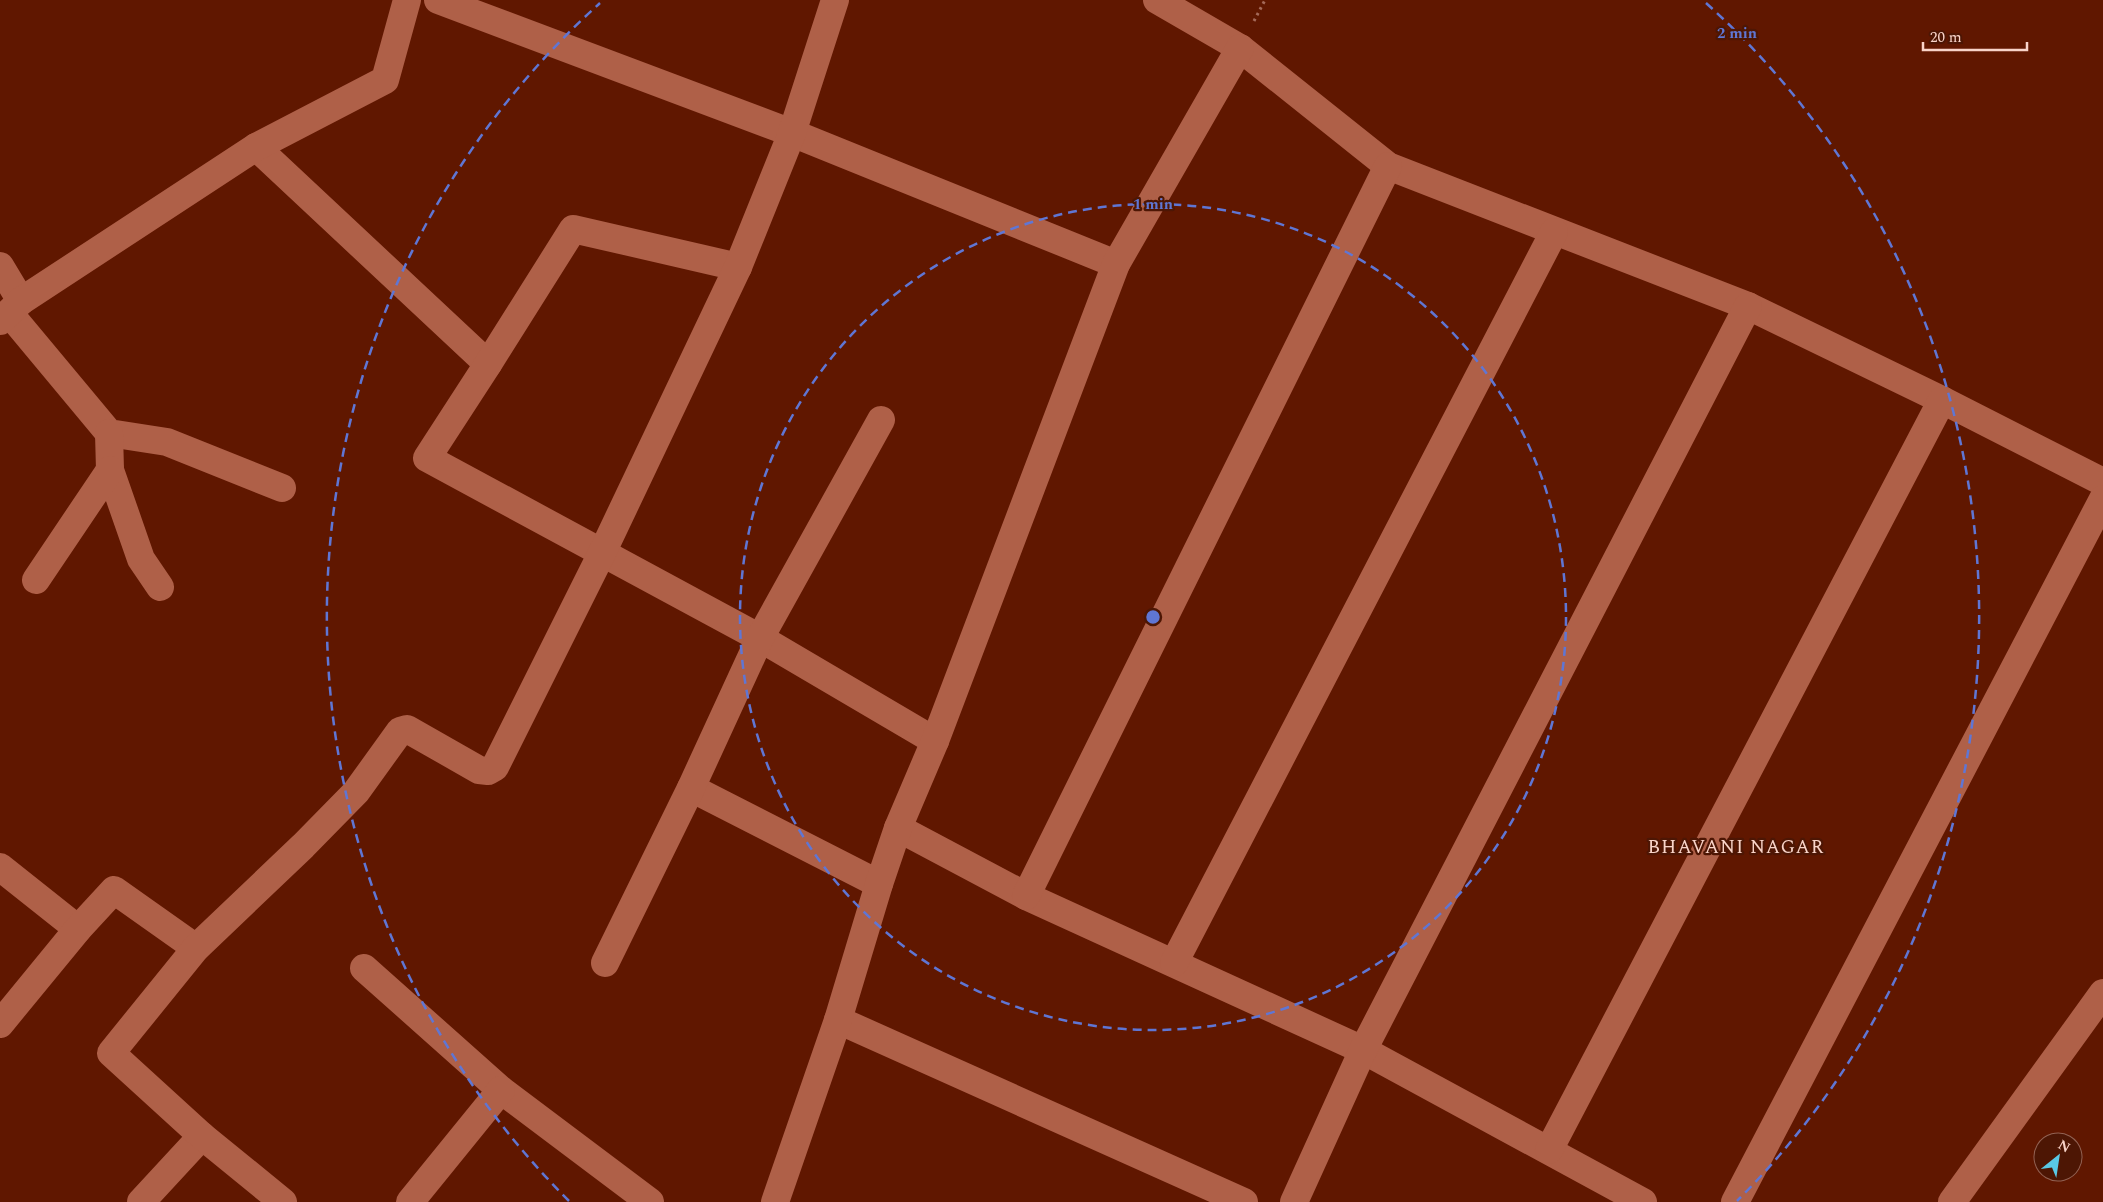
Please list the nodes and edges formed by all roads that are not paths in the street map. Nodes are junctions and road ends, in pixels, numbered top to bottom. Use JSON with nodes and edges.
{"nodes":[{"id":1,"x":407,"y":0,"type":"edge"},
{"id":2,"x":438,"y":0,"type":"edge"},
{"id":3,"x":835,"y":0,"type":"edge"},
{"id":4,"x":1157,"y":0,"type":"edge"},
{"id":5,"x":1240,"y":48,"type":"junction"},
{"id":6,"x":792,"y":132,"type":"junction"},
{"id":7,"x":256,"y":147,"type":"junction"},
{"id":8,"x":1388,"y":166,"type":"junction"},
{"id":9,"x":1554,"y":232,"type":"junction"},
{"id":10,"x":1116,"y":264,"type":"junction"},
{"id":11,"x":0,"y":266,"type":"edge"},
{"id":12,"x":738,"y":267,"type":"junction"},
{"id":13,"x":1748,"y":306,"type":"junction"},
{"id":14,"x":10,"y":312,"type":"edge"},
{"id":15,"x":488,"y":364,"type":"junction"},
{"id":16,"x":1942,"y":400,"type":"junction"},
{"id":17,"x":881,"y":420,"type":"dead end"},
{"id":18,"x":109,"y":433,"type":"junction"},
{"id":19,"x":110,"y":470,"type":"junction"},
{"id":20,"x":2103,"y":482,"type":"edge"},
{"id":21,"x":282,"y":488,"type":"dead end"},
{"id":22,"x":2103,"y":499,"type":"edge"},
{"id":23,"x":602,"y":553,"type":"junction"},
{"id":24,"x":36,"y":580,"type":"dead end"},
{"id":25,"x":160,"y":587,"type":"dead end"},
{"id":26,"x":760,"y":638,"type":"junction"},
{"id":27,"x":935,"y":741,"type":"junction"},
{"id":28,"x":691,"y":788,"type":"junction"},
{"id":29,"x":898,"y":828,"type":"junction"},
{"id":30,"x":0,"y":867,"type":"edge"},
{"id":31,"x":879,"y":884,"type":"junction"},
{"id":32,"x":1026,"y":896,"type":"junction"},
{"id":33,"x":78,"y":929,"type":"junction"},
{"id":34,"x":196,"y":948,"type":"junction"},
{"id":35,"x":1174,"y":962,"type":"junction"},
{"id":36,"x":605,"y":963,"type":"dead end"},
{"id":37,"x":364,"y":968,"type":"dead end"},
{"id":38,"x":2099,"y":1006,"type":"edge"},
{"id":39,"x":838,"y":1020,"type":"junction"},
{"id":40,"x":0,"y":1024,"type":"edge"},
{"id":41,"x":1363,"y":1050,"type":"junction"},
{"id":42,"x":501,"y":1090,"type":"junction"},
{"id":43,"x":202,"y":1136,"type":"junction"},
{"id":44,"x":1549,"y":1150,"type":"junction"},
{"id":45,"x":781,"y":1200,"type":"edge"},
{"id":46,"x":141,"y":1202,"type":"edge"},
{"id":47,"x":283,"y":1202,"type":"edge"},
{"id":48,"x":410,"y":1202,"type":"edge"},
{"id":49,"x":650,"y":1202,"type":"edge"},
{"id":50,"x":1244,"y":1202,"type":"edge"},
{"id":51,"x":1294,"y":1202,"type":"edge"},
{"id":52,"x":1643,"y":1202,"type":"edge"},
{"id":53,"x":1735,"y":1202,"type":"edge"},
{"id":54,"x":1952,"y":1202,"type":"edge"}],
"edges":[{"from":1,"to":7,"type":"street"},
{"from":2,"to":6,"type":"street"},
{"from":3,"to":6,"type":"street"},
{"from":4,"to":5,"type":"street"},
{"from":5,"to":8,"type":"street"},
{"from":5,"to":10,"type":"street"},
{"from":6,"to":10,"type":"street"},
{"from":6,"to":12,"type":"street"},
{"from":7,"to":14,"type":"street"},
{"from":7,"to":15,"type":"street"},
{"from":8,"to":9,"type":"street"},
{"from":8,"to":32,"type":"street"},
{"from":9,"to":13,"type":"street"},
{"from":9,"to":35,"type":"street"},
{"from":10,"to":27,"type":"street"},
{"from":11,"to":14,"type":"street"},
{"from":12,"to":15,"type":"street"},
{"from":12,"to":23,"type":"street"},
{"from":13,"to":16,"type":"street"},
{"from":13,"to":41,"type":"street"},
{"from":14,"to":18,"type":"street"},
{"from":15,"to":23,"type":"street"},
{"from":16,"to":20,"type":"street"},
{"from":16,"to":44,"type":"street"},
{"from":17,"to":26,"type":"street"},
{"from":18,"to":19,"type":"street"},
{"from":18,"to":21,"type":"street"},
{"from":19,"to":24,"type":"street"},
{"from":19,"to":25,"type":"street"},
{"from":22,"to":53,"type":"street"},
{"from":23,"to":26,"type":"street"},
{"from":23,"to":34,"type":"street"},
{"from":26,"to":27,"type":"street"},
{"from":26,"to":28,"type":"street"},
{"from":27,"to":29,"type":"street"},
{"from":28,"to":31,"type":"street"},
{"from":28,"to":36,"type":"street"},
{"from":29,"to":31,"type":"street"},
{"from":29,"to":32,"type":"street"},
{"from":30,"to":33,"type":"street"},
{"from":31,"to":39,"type":"street"},
{"from":32,"to":35,"type":"street"},
{"from":33,"to":34,"type":"street"},
{"from":33,"to":40,"type":"street"},
{"from":34,"to":43,"type":"street"},
{"from":35,"to":41,"type":"street"},
{"from":37,"to":42,"type":"street"},
{"from":38,"to":54,"type":"street"},
{"from":39,"to":45,"type":"street"},
{"from":39,"to":50,"type":"street"},
{"from":41,"to":44,"type":"street"},
{"from":41,"to":51,"type":"street"},
{"from":42,"to":48,"type":"street"},
{"from":42,"to":49,"type":"street"},
{"from":43,"to":46,"type":"street"},
{"from":43,"to":47,"type":"street"},
{"from":44,"to":52,"type":"street"}]}
